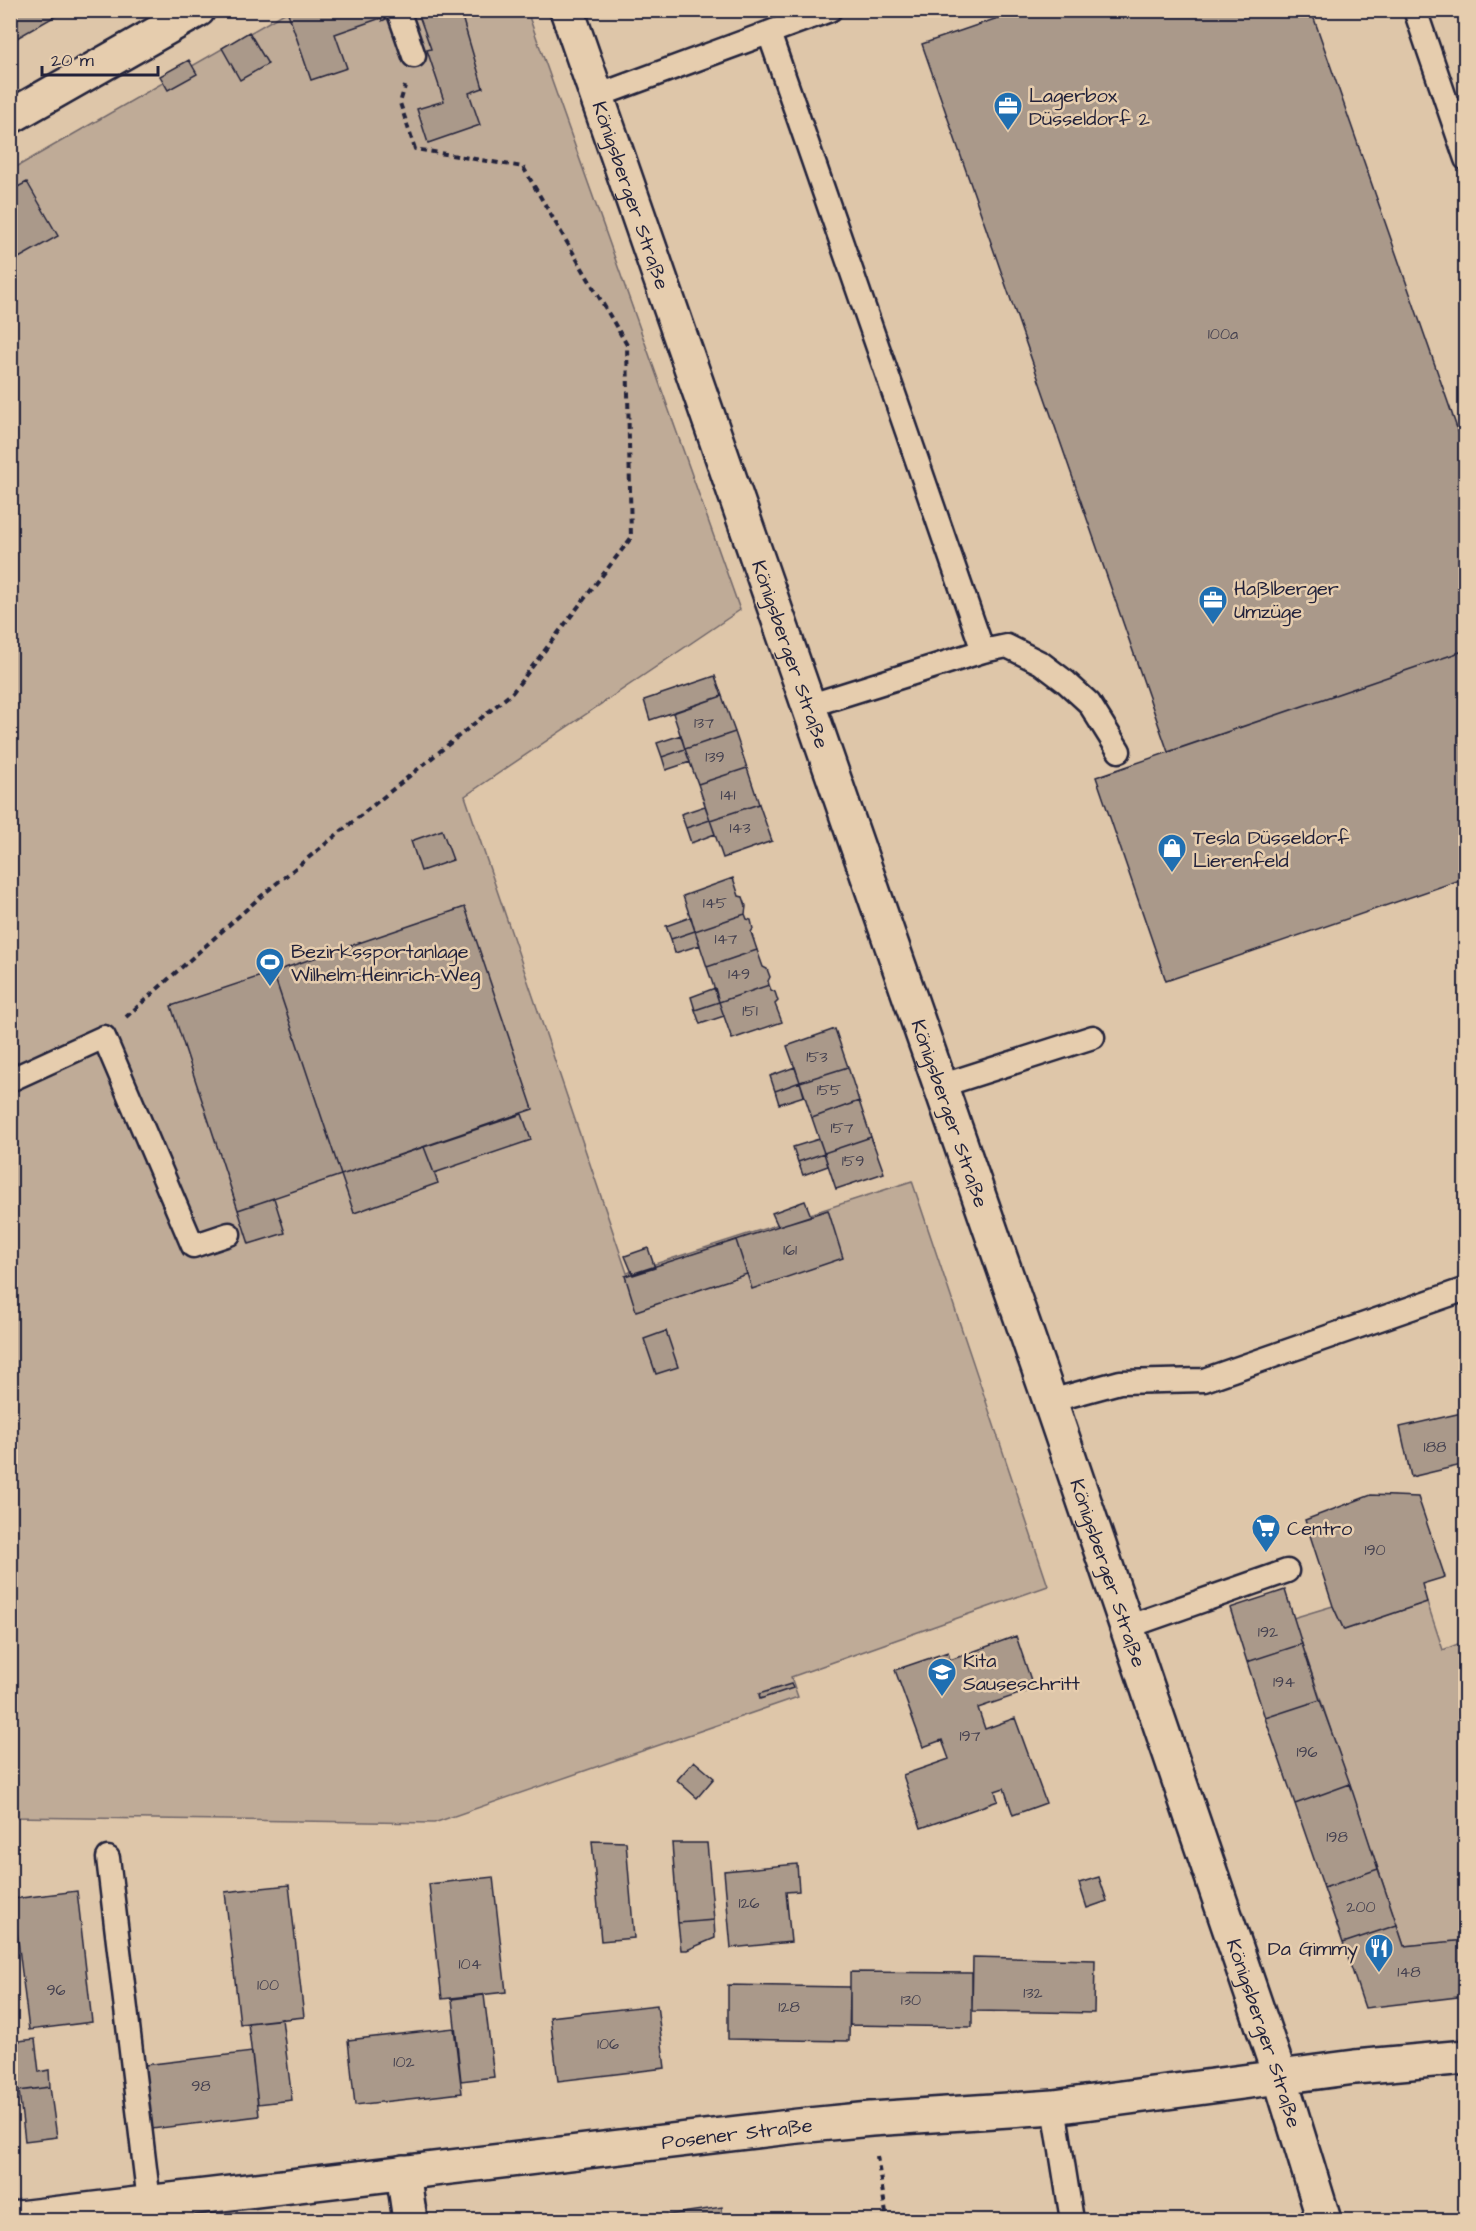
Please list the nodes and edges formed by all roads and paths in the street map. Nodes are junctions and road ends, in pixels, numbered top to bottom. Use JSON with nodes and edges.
{"nodes":[{"id":1,"x":198,"y":10,"type":"edge"},
{"id":2,"x":398,"y":10,"type":"edge"},
{"id":3,"x":567,"y":10,"type":"edge"},
{"id":4,"x":830,"y":10,"type":"edge"},
{"id":5,"x":1415,"y":10,"type":"edge"},
{"id":6,"x":769,"y":33,"type":"junction"},
{"id":7,"x":414,"y":56,"type":"joint"},
{"id":8,"x":597,"y":96,"type":"junction"},
{"id":9,"x":10,"y":117,"type":"edge"},
{"id":10,"x":1466,"y":159,"type":"edge"},
{"id":11,"x":983,"y":651,"type":"junction"},
{"id":12,"x":808,"y":706,"type":"junction"},
{"id":13,"x":1119,"y":751,"type":"dead end"},
{"id":14,"x":104,"y":1037,"type":"junction"},
{"id":15,"x":1093,"y":1037,"type":"dead end"},
{"id":16,"x":10,"y":1080,"type":"edge"},
{"id":17,"x":940,"y":1086,"type":"junction"},
{"id":18,"x":229,"y":1234,"type":"dead end"},
{"id":19,"x":1466,"y":1290,"type":"edge"},
{"id":20,"x":1050,"y":1401,"type":"junction"},
{"id":21,"x":1287,"y":1571,"type":"dead end"},
{"id":22,"x":1127,"y":1627,"type":"junction"},
{"id":23,"x":108,"y":1858,"type":"dead end"},
{"id":24,"x":1466,"y":2057,"type":"edge"},
{"id":25,"x":1280,"y":2077,"type":"junction"},
{"id":26,"x":1054,"y":2107,"type":"junction"},
{"id":27,"x":871,"y":2119,"type":"junction"},
{"id":28,"x":403,"y":2172,"type":"junction"},
{"id":29,"x":149,"y":2202,"type":"junction"},
{"id":30,"x":10,"y":2218,"type":"edge"},
{"id":31,"x":410,"y":2220,"type":"edge"},
{"id":32,"x":887,"y":2220,"type":"edge"},
{"id":33,"x":1072,"y":2220,"type":"edge"},
{"id":34,"x":1324,"y":2220,"type":"edge"}],
"edges":[{"from":1,"to":9,"type":"main road"},
{"from":2,"to":7,"type":"lane"},
{"from":3,"to":8,"type":"main road","name":"Königsberger Straße"},
{"from":4,"to":6,"type":"lane"},
{"from":5,"to":10,"type":"lane"},
{"from":6,"to":8,"type":"lane"},
{"from":6,"to":11,"type":"lane"},
{"from":7,"to":14,"type":"path"},
{"from":8,"to":12,"type":"main road","name":"Königsberger Straße"},
{"from":11,"to":12,"type":"lane"},
{"from":11,"to":13,"type":"lane"},
{"from":12,"to":17,"type":"main road","name":"Königsberger Straße"},
{"from":14,"to":16,"type":"lane"},
{"from":14,"to":18,"type":"lane"},
{"from":15,"to":17,"type":"lane"},
{"from":17,"to":20,"type":"main road","name":"Königsberger Straße"},
{"from":19,"to":20,"type":"lane"},
{"from":20,"to":22,"type":"main road","name":"Königsberger Straße"},
{"from":21,"to":22,"type":"lane"},
{"from":22,"to":25,"type":"main road","name":"Königsberger Straße"},
{"from":23,"to":29,"type":"lane"},
{"from":24,"to":25,"type":"main road","name":"Posener Straße"},
{"from":25,"to":26,"type":"main road","name":"Posener Straße"},
{"from":25,"to":34,"type":"main road","name":"Königsberger Straße"},
{"from":26,"to":27,"type":"main road","name":"Posener Straße"},
{"from":26,"to":33,"type":"lane"},
{"from":27,"to":28,"type":"main road","name":"Posener Straße"},
{"from":27,"to":32,"type":"path"},
{"from":28,"to":29,"type":"main road","name":"Posener Straße"},
{"from":28,"to":31,"type":"main road"},
{"from":29,"to":30,"type":"main road","name":"Posener Straße"}]}
